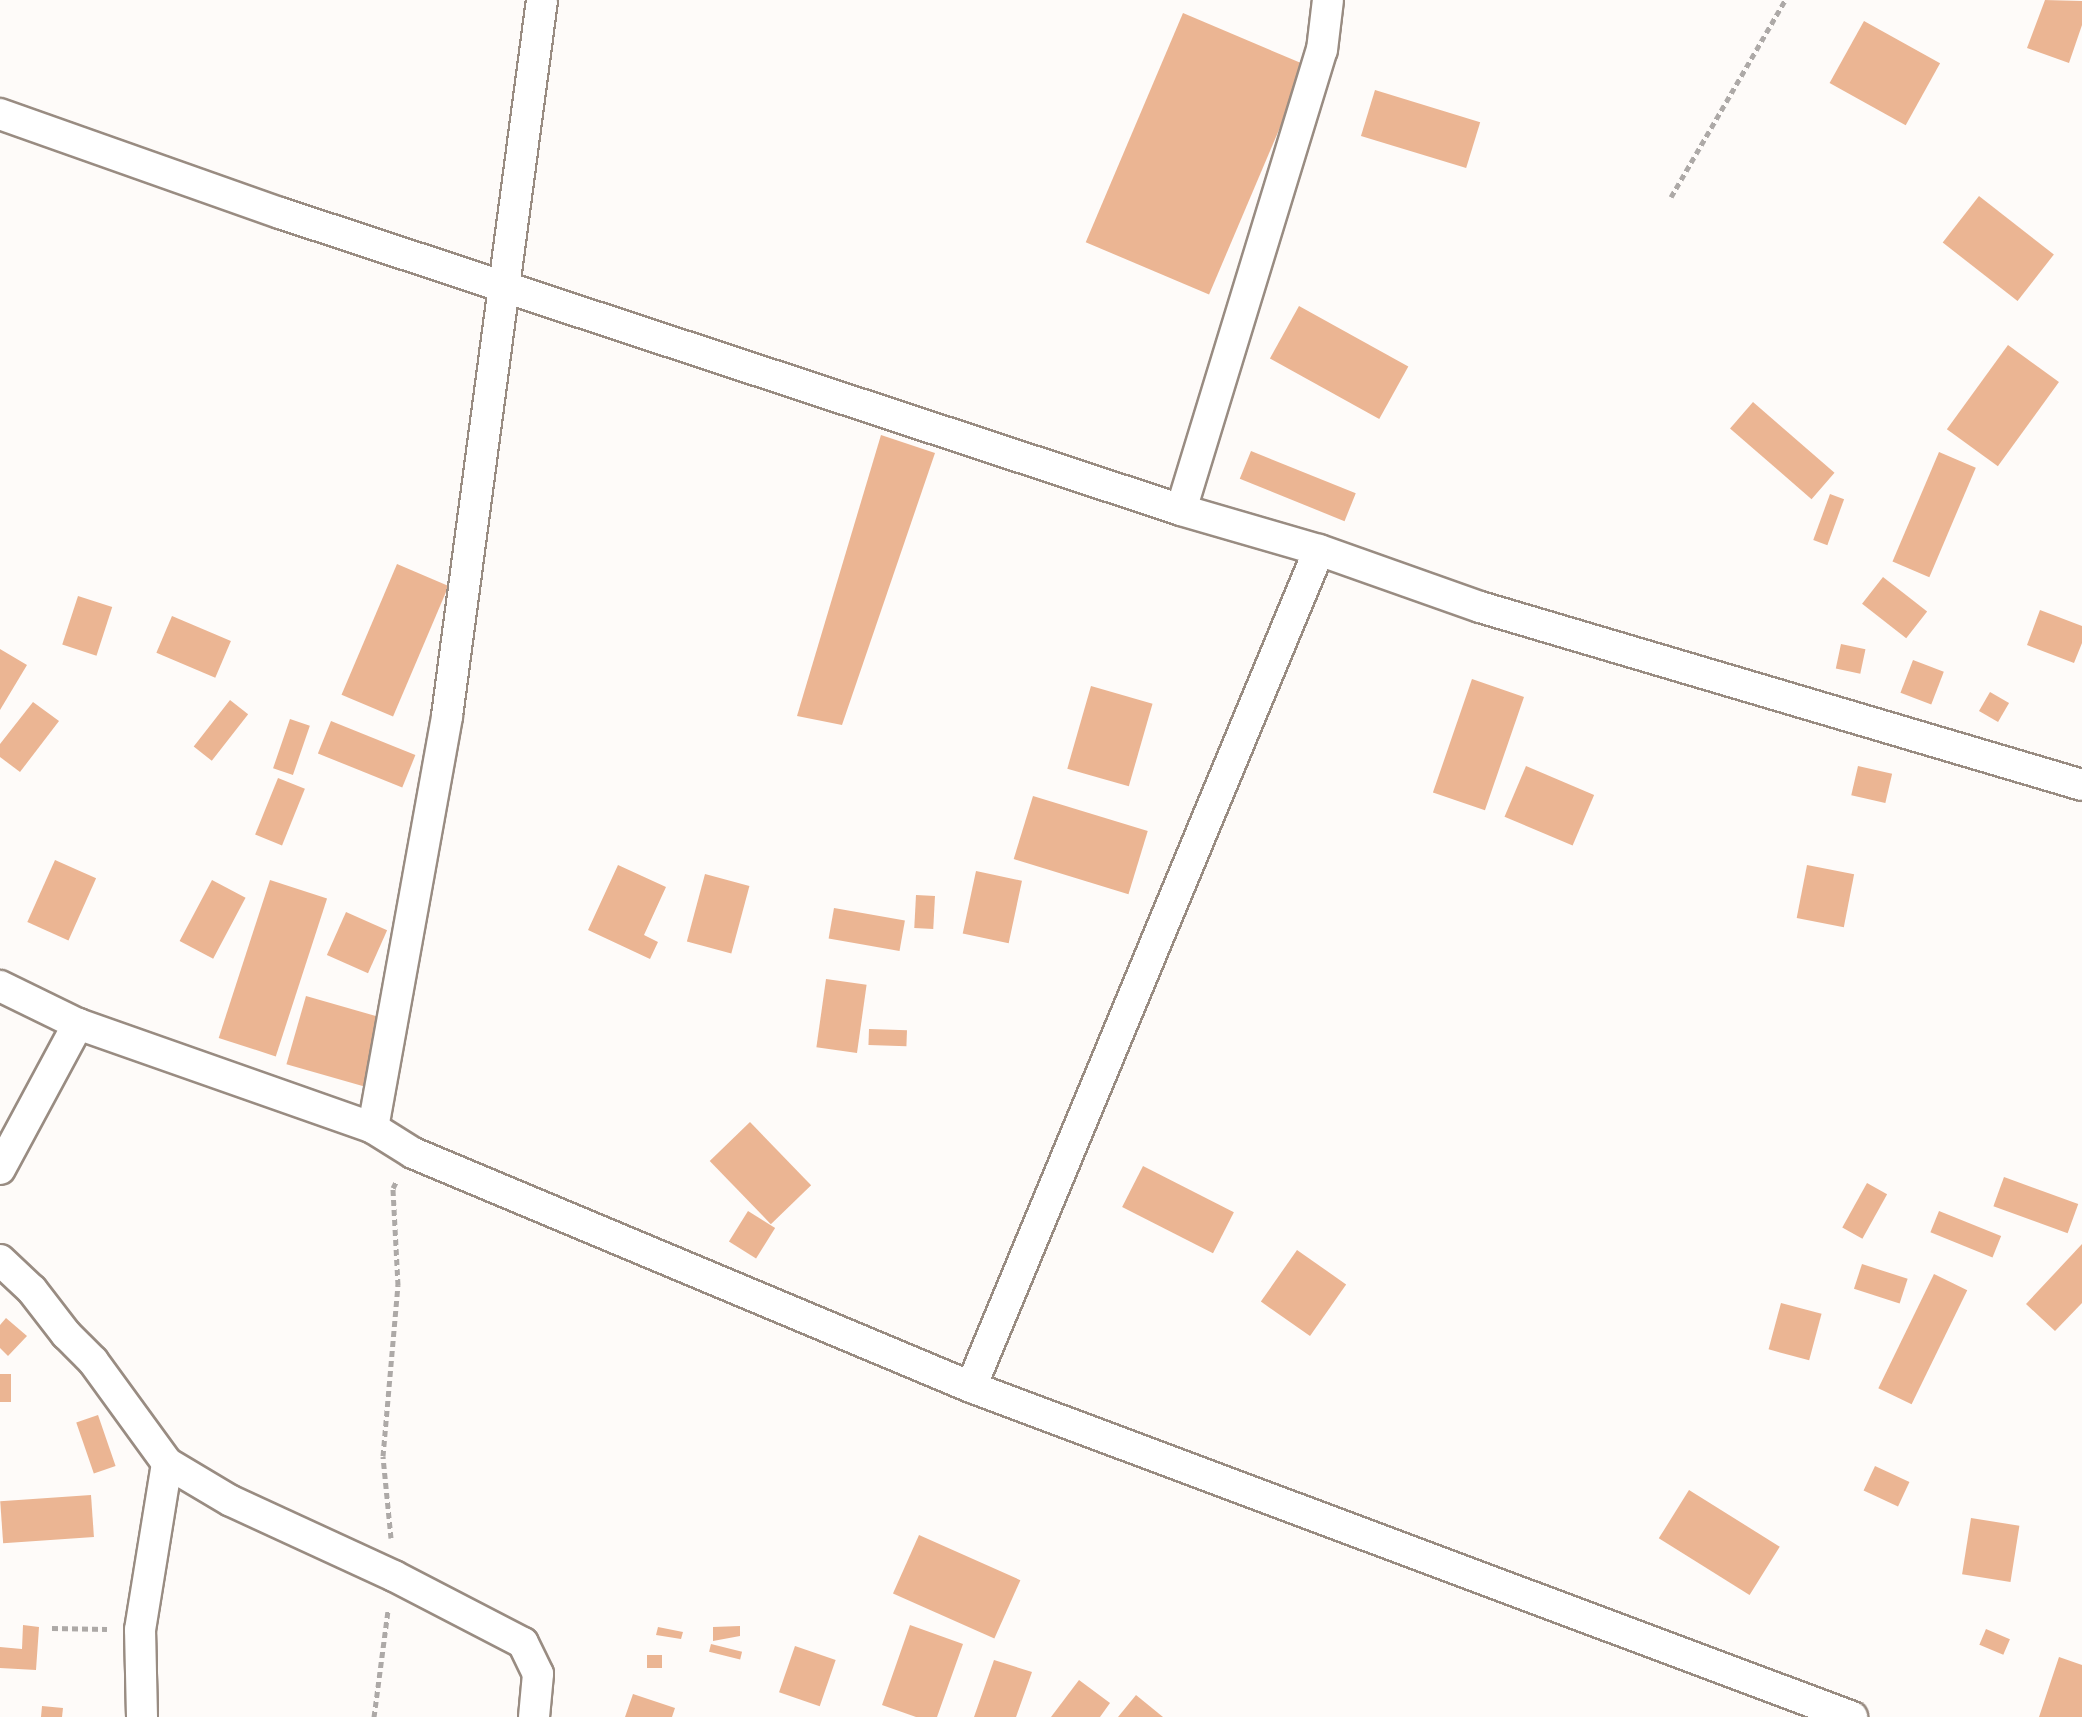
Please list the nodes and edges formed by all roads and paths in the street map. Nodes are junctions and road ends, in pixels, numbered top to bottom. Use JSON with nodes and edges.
{"nodes":[{"id":1,"x":542,"y":0,"type":"edge"},
{"id":2,"x":1328,"y":0,"type":"edge"},
{"id":3,"x":1785,"y":0,"type":"edge"},
{"id":4,"x":0,"y":114,"type":"edge"},
{"id":5,"x":1671,"y":197,"type":"dead end"},
{"id":6,"x":503,"y":284,"type":"junction"},
{"id":7,"x":1181,"y":510,"type":"junction"},
{"id":8,"x":1319,"y":550,"type":"junction"},
{"id":9,"x":2082,"y":785,"type":"edge"},
{"id":10,"x":0,"y":986,"type":"edge"},
{"id":11,"x":78,"y":1024,"type":"junction"},
{"id":12,"x":373,"y":1128,"type":"junction"},
{"id":13,"x":413,"y":1153,"type":"junction"},
{"id":14,"x":0,"y":1169,"type":"edge"},
{"id":15,"x":0,"y":1260,"type":"edge"},
{"id":16,"x":971,"y":1387,"type":"junction"},
{"id":17,"x":167,"y":1463,"type":"junction"},
{"id":18,"x":394,"y":1576,"type":"junction"},
{"id":19,"x":52,"y":1628,"type":"dead end"},
{"id":20,"x":140,"y":1630,"type":"junction"},
{"id":21,"x":142,"y":1717,"type":"edge"},
{"id":22,"x":374,"y":1717,"type":"edge"},
{"id":23,"x":534,"y":1717,"type":"edge"},
{"id":24,"x":1852,"y":1717,"type":"edge"}],
"edges":[{"from":1,"to":6,"type":"street"},
{"from":2,"to":7,"type":"street"},
{"from":3,"to":5,"type":"path"},
{"from":4,"to":6,"type":"street"},
{"from":6,"to":7,"type":"street"},
{"from":6,"to":12,"type":"street"},
{"from":7,"to":8,"type":"street"},
{"from":8,"to":9,"type":"street"},
{"from":8,"to":16,"type":"street"},
{"from":10,"to":11,"type":"street"},
{"from":11,"to":12,"type":"street"},
{"from":11,"to":14,"type":"street"},
{"from":12,"to":13,"type":"street"},
{"from":13,"to":16,"type":"street"},
{"from":13,"to":18,"type":"path"},
{"from":15,"to":17,"type":"street"},
{"from":16,"to":24,"type":"street"},
{"from":17,"to":18,"type":"street"},
{"from":17,"to":20,"type":"street"},
{"from":18,"to":22,"type":"path"},
{"from":18,"to":23,"type":"street"},
{"from":19,"to":20,"type":"path"},
{"from":20,"to":21,"type":"street"}]}
